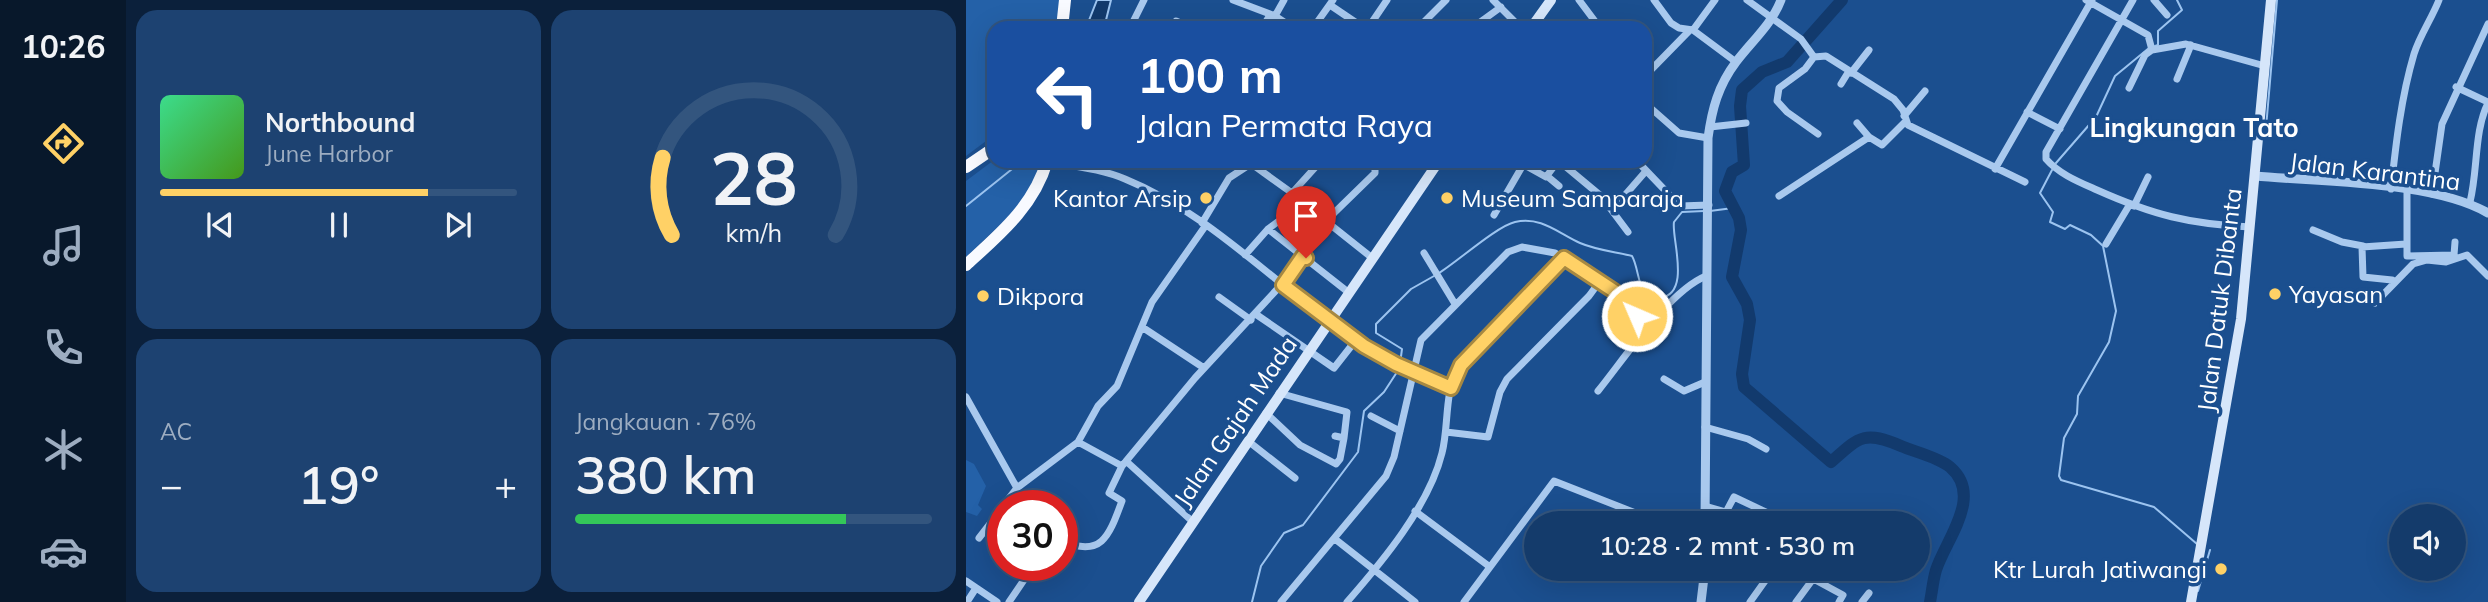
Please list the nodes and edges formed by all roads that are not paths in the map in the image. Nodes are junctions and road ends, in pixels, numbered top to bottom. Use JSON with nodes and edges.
{"nodes":[{"id":1,"x":1065,"y":0,"type":"edge"},
{"id":2,"x":1144,"y":0,"type":"edge"},
{"id":3,"x":1233,"y":0,"type":"edge"},
{"id":4,"x":1284,"y":0,"type":"edge"},
{"id":5,"x":1387,"y":0,"type":"edge"},
{"id":6,"x":1446,"y":0,"type":"edge"},
{"id":7,"x":1493,"y":0,"type":"edge"},
{"id":8,"x":1550,"y":0,"type":"edge"},
{"id":9,"x":1579,"y":0,"type":"edge"},
{"id":10,"x":1654,"y":0,"type":"edge"},
{"id":11,"x":1715,"y":0,"type":"edge"},
{"id":12,"x":1747,"y":0,"type":"edge"},
{"id":13,"x":1781,"y":0,"type":"edge"},
{"id":14,"x":2133,"y":0,"type":"edge"},
{"id":15,"x":2154,"y":0,"type":"edge"},
{"id":16,"x":2271,"y":0,"type":"edge"},
{"id":17,"x":2439,"y":0,"type":"edge"},
{"id":18,"x":2089,"y":1,"type":"edge"},
{"id":19,"x":1331,"y":3,"type":"edge"},
{"id":20,"x":1500,"y":8,"type":"junction"},
{"id":21,"x":2166,"y":15,"type":"dead end"},
{"id":22,"x":1273,"y":16,"type":"junction"},
{"id":23,"x":1773,"y":17,"type":"junction"},
{"id":24,"x":1063,"y":21,"type":"edge"},
{"id":25,"x":1134,"y":21,"type":"edge"},
{"id":26,"x":1268,"y":21,"type":"edge"},
{"id":27,"x":1281,"y":21,"type":"edge"},
{"id":28,"x":1318,"y":21,"type":"edge"},
{"id":29,"x":1356,"y":21,"type":"edge"},
{"id":30,"x":1371,"y":21,"type":"edge"},
{"id":31,"x":1425,"y":21,"type":"edge"},
{"id":32,"x":1482,"y":21,"type":"edge"},
{"id":33,"x":1519,"y":21,"type":"edge"},
{"id":34,"x":1534,"y":21,"type":"edge"},
{"id":35,"x":1595,"y":21,"type":"edge"},
{"id":36,"x":2121,"y":21,"type":"junction"},
{"id":37,"x":2488,"y":24,"type":"edge"},
{"id":38,"x":1691,"y":30,"type":"junction"},
{"id":39,"x":2191,"y":45,"type":"junction"},
{"id":40,"x":1869,"y":50,"type":"dead end"},
{"id":41,"x":2152,"y":50,"type":"junction"},
{"id":42,"x":1814,"y":57,"type":"junction"},
{"id":43,"x":1735,"y":62,"type":"junction"},
{"id":44,"x":2265,"y":66,"type":"junction"},
{"id":45,"x":1652,"y":69,"type":"edge"},
{"id":46,"x":1850,"y":72,"type":"junction"},
{"id":47,"x":2177,"y":79,"type":"dead end"},
{"id":48,"x":1841,"y":84,"type":"dead end"},
{"id":49,"x":2456,"y":87,"type":"junction"},
{"id":50,"x":2129,"y":88,"type":"dead end"},
{"id":51,"x":1924,"y":91,"type":"dead end"},
{"id":52,"x":2488,"y":102,"type":"edge"},
{"id":53,"x":1652,"y":109,"type":"edge"},
{"id":54,"x":2027,"y":112,"type":"junction"},
{"id":55,"x":2485,"y":116,"type":"edge"},
{"id":56,"x":1904,"y":119,"type":"junction"},
{"id":57,"x":1746,"y":123,"type":"dead end"},
{"id":58,"x":1857,"y":123,"type":"dead end"},
{"id":59,"x":1710,"y":127,"type":"junction"},
{"id":60,"x":2060,"y":129,"type":"junction"},
{"id":61,"x":1818,"y":134,"type":"dead end"},
{"id":62,"x":1869,"y":137,"type":"junction"},
{"id":63,"x":1708,"y":138,"type":"junction"},
{"id":64,"x":2479,"y":152,"type":"junction"},
{"id":65,"x":987,"y":153,"type":"edge"},
{"id":66,"x":2488,"y":153,"type":"edge"},
{"id":67,"x":966,"y":167,"type":"edge"},
{"id":68,"x":1052,"y":168,"type":"edge"},
{"id":69,"x":1080,"y":168,"type":"edge"},
{"id":70,"x":1246,"y":168,"type":"edge"},
{"id":71,"x":1260,"y":168,"type":"edge"},
{"id":72,"x":1315,"y":168,"type":"edge"},
{"id":73,"x":1374,"y":168,"type":"edge"},
{"id":74,"x":1434,"y":168,"type":"edge"},
{"id":75,"x":1518,"y":168,"type":"edge"},
{"id":76,"x":1530,"y":168,"type":"edge"},
{"id":77,"x":1553,"y":168,"type":"edge"},
{"id":78,"x":1567,"y":168,"type":"edge"},
{"id":79,"x":1643,"y":168,"type":"edge"},
{"id":80,"x":1995,"y":169,"type":"junction"},
{"id":81,"x":1646,"y":171,"type":"junction"},
{"id":82,"x":1547,"y":176,"type":"junction"},
{"id":83,"x":2255,"y":176,"type":"junction"},
{"id":84,"x":2148,"y":177,"type":"dead end"},
{"id":85,"x":2025,"y":183,"type":"dead end"},
{"id":86,"x":1559,"y":186,"type":"dead end"},
{"id":87,"x":2391,"y":188,"type":"junction"},
{"id":88,"x":2407,"y":191,"type":"junction"},
{"id":89,"x":1292,"y":193,"type":"junction"},
{"id":90,"x":2432,"y":194,"type":"junction"},
{"id":91,"x":1779,"y":197,"type":"dead end"},
{"id":92,"x":2470,"y":202,"type":"junction"},
{"id":93,"x":1294,"y":205,"type":"junction"},
{"id":94,"x":2132,"y":205,"type":"junction"},
{"id":95,"x":1612,"y":210,"type":"junction"},
{"id":96,"x":1709,"y":210,"type":"junction"},
{"id":97,"x":2488,"y":213,"type":"edge"},
{"id":98,"x":1494,"y":215,"type":"dead end"},
{"id":99,"x":1204,"y":224,"type":"junction"},
{"id":100,"x":1325,"y":225,"type":"junction"},
{"id":101,"x":2250,"y":227,"type":"junction"},
{"id":102,"x":1268,"y":229,"type":"junction"},
{"id":103,"x":2313,"y":230,"type":"dead end"},
{"id":104,"x":1628,"y":232,"type":"dead end"},
{"id":105,"x":2455,"y":242,"type":"dead end"},
{"id":106,"x":2106,"y":244,"type":"dead end"},
{"id":107,"x":2406,"y":244,"type":"junction"},
{"id":108,"x":2363,"y":246,"type":"junction"},
{"id":109,"x":1424,"y":253,"type":"dead end"},
{"id":110,"x":1245,"y":255,"type":"junction"},
{"id":111,"x":1303,"y":256,"type":"junction"},
{"id":112,"x":1371,"y":257,"type":"junction"},
{"id":113,"x":1564,"y":258,"type":"junction"},
{"id":114,"x":966,"y":265,"type":"edge"},
{"id":115,"x":1706,"y":276,"type":"junction"},
{"id":116,"x":2488,"y":276,"type":"edge"},
{"id":117,"x":2392,"y":280,"type":"dead end"},
{"id":118,"x":1600,"y":281,"type":"junction"},
{"id":119,"x":1282,"y":284,"type":"junction"},
{"id":120,"x":1348,"y":292,"type":"junction"},
{"id":121,"x":1219,"y":298,"type":"dead end"},
{"id":122,"x":2375,"y":303,"type":"dead end"},
{"id":123,"x":1455,"y":304,"type":"junction"},
{"id":124,"x":1637,"y":316,"type":"dead end"},
{"id":125,"x":1254,"y":317,"type":"junction"},
{"id":126,"x":1329,"y":320,"type":"junction"},
{"id":127,"x":1142,"y":327,"type":"junction"},
{"id":128,"x":1356,"y":340,"type":"junction"},
{"id":129,"x":1307,"y":352,"type":"junction"},
{"id":130,"x":1204,"y":368,"type":"junction"},
{"id":131,"x":1415,"y":372,"type":"junction"},
{"id":132,"x":1664,"y":379,"type":"dead end"},
{"id":133,"x":1705,"y":382,"type":"junction"},
{"id":134,"x":1451,"y":388,"type":"junction"},
{"id":135,"x":1598,"y":391,"type":"dead end"},
{"id":136,"x":1279,"y":393,"type":"junction"},
{"id":137,"x":966,"y":397,"type":"edge"},
{"id":138,"x":1266,"y":414,"type":"junction"},
{"id":139,"x":1371,"y":416,"type":"dead end"},
{"id":140,"x":1705,"y":427,"type":"junction"},
{"id":141,"x":1400,"y":431,"type":"junction"},
{"id":142,"x":1446,"y":432,"type":"junction"},
{"id":143,"x":1335,"y":436,"type":"dead end"},
{"id":144,"x":1344,"y":438,"type":"junction"},
{"id":145,"x":1248,"y":441,"type":"junction"},
{"id":146,"x":1078,"y":442,"type":"junction"},
{"id":147,"x":1766,"y":449,"type":"dead end"},
{"id":148,"x":1124,"y":463,"type":"junction"},
{"id":149,"x":1295,"y":478,"type":"dead end"},
{"id":150,"x":1017,"y":488,"type":"joint"},
{"id":151,"x":1415,"y":511,"type":"junction"},
{"id":152,"x":1532,"y":511,"type":"edge"},
{"id":153,"x":1630,"y":511,"type":"edge"},
{"id":154,"x":1705,"y":511,"type":"edge"},
{"id":155,"x":1727,"y":511,"type":"edge"},
{"id":156,"x":1762,"y":511,"type":"edge"},
{"id":157,"x":1524,"y":521,"type":"edge"},
{"id":158,"x":1193,"y":522,"type":"junction"},
{"id":159,"x":987,"y":527,"type":"edge"},
{"id":160,"x":979,"y":538,"type":"dead end"},
{"id":161,"x":1335,"y":539,"type":"junction"},
{"id":162,"x":1078,"y":547,"type":"edge"},
{"id":163,"x":1490,"y":567,"type":"junction"},
{"id":164,"x":1374,"y":571,"type":"junction"},
{"id":165,"x":966,"y":581,"type":"edge"},
{"id":166,"x":1023,"y":581,"type":"edge"},
{"id":167,"x":1703,"y":581,"type":"edge"},
{"id":168,"x":1765,"y":581,"type":"edge"},
{"id":169,"x":1812,"y":581,"type":"edge"},
{"id":170,"x":1817,"y":581,"type":"edge"},
{"id":171,"x":976,"y":588,"type":"junction"},
{"id":172,"x":1869,"y":593,"type":"dead end"},
{"id":173,"x":1410,"y":601,"type":"edge"},
{"id":174,"x":967,"y":602,"type":"edge"},
{"id":175,"x":997,"y":602,"type":"edge"},
{"id":176,"x":1009,"y":602,"type":"edge"},
{"id":177,"x":1139,"y":602,"type":"edge"},
{"id":178,"x":1282,"y":602,"type":"edge"},
{"id":179,"x":1347,"y":602,"type":"edge"},
{"id":180,"x":1464,"y":602,"type":"edge"},
{"id":181,"x":1701,"y":602,"type":"edge"},
{"id":182,"x":1750,"y":602,"type":"edge"},
{"id":183,"x":1796,"y":602,"type":"edge"},
{"id":184,"x":1839,"y":602,"type":"edge"},
{"id":185,"x":1863,"y":602,"type":"edge"},
{"id":186,"x":2190,"y":602,"type":"edge"}],
"edges":[{"from":1,"to":24,"type":"highway"},
{"from":2,"to":25,"type":"street"},
{"from":3,"to":22,"type":"street"},
{"from":4,"to":22,"type":"street"},
{"from":5,"to":30,"type":"street"},
{"from":6,"to":31,"type":"street"},
{"from":7,"to":20,"type":"street"},
{"from":8,"to":34,"type":"main road"},
{"from":9,"to":35,"type":"street"},
{"from":10,"to":38,"type":"street"},
{"from":11,"to":38,"type":"street"},
{"from":12,"to":23,"type":"street"},
{"from":13,"to":23,"type":"street"},
{"from":14,"to":36,"type":"street"},
{"from":15,"to":21,"type":"street"},
{"from":16,"to":44,"type":"main road","name":"Jalan Datuk Dibanta"},
{"from":17,"to":87,"type":"street"},
{"from":18,"to":36,"type":"street"},
{"from":18,"to":54,"type":"street"},
{"from":19,"to":28,"type":"street"},
{"from":19,"to":29,"type":"street"},
{"from":20,"to":32,"type":"street"},
{"from":20,"to":33,"type":"street"},
{"from":22,"to":26,"type":"street"},
{"from":22,"to":27,"type":"street"},
{"from":23,"to":42,"type":"street"},
{"from":23,"to":43,"type":"street"},
{"from":36,"to":41,"type":"street"},
{"from":36,"to":60,"type":"street"},
{"from":37,"to":49,"type":"street"},
{"from":38,"to":43,"type":"street"},
{"from":38,"to":45,"type":"street"},
{"from":39,"to":41,"type":"street"},
{"from":39,"to":44,"type":"street"},
{"from":39,"to":47,"type":"street"},
{"from":40,"to":46,"type":"street"},
{"from":41,"to":50,"type":"street"},
{"from":42,"to":46,"type":"street"},
{"from":42,"to":61,"type":"street"},
{"from":43,"to":59,"type":"street"},
{"from":44,"to":83,"type":"main road","name":"Jalan Datuk Dibanta"},
{"from":46,"to":48,"type":"street"},
{"from":46,"to":56,"type":"street"},
{"from":49,"to":52,"type":"street"},
{"from":49,"to":90,"type":"street"},
{"from":51,"to":56,"type":"street"},
{"from":52,"to":55,"type":"street"},
{"from":53,"to":63,"type":"street"},
{"from":54,"to":60,"type":"street"},
{"from":54,"to":80,"type":"street"},
{"from":55,"to":64,"type":"street"},
{"from":56,"to":62,"type":"street"},
{"from":56,"to":80,"type":"street"},
{"from":57,"to":59,"type":"street"},
{"from":58,"to":62,"type":"street"},
{"from":59,"to":63,"type":"street"},
{"from":60,"to":94,"type":"street"},
{"from":62,"to":91,"type":"street"},
{"from":63,"to":96,"type":"street"},
{"from":64,"to":66,"type":"street"},
{"from":64,"to":92,"type":"street"},
{"from":65,"to":67,"type":"highway"},
{"from":68,"to":114,"type":"highway"},
{"from":69,"to":99,"type":"street"},
{"from":70,"to":99,"type":"street"},
{"from":71,"to":89,"type":"street"},
{"from":72,"to":89,"type":"street"},
{"from":73,"to":100,"type":"street"},
{"from":74,"to":112,"type":"main road","name":"Jalan Gajah Mada"},
{"from":75,"to":98,"type":"street"},
{"from":76,"to":82,"type":"street"},
{"from":77,"to":82,"type":"street"},
{"from":78,"to":95,"type":"street"},
{"from":79,"to":81,"type":"street"},
{"from":80,"to":85,"type":"street"},
{"from":81,"to":95,"type":"street"},
{"from":81,"to":96,"type":"street"},
{"from":82,"to":86,"type":"street"},
{"from":83,"to":87,"type":"street","name":"Jalan Karantina"},
{"from":83,"to":101,"type":"main road","name":"Jalan Datuk Dibanta"},
{"from":84,"to":94,"type":"street"},
{"from":87,"to":88,"type":"street","name":"Jalan Karantina"},
{"from":88,"to":90,"type":"street","name":"Jalan Karantina"},
{"from":88,"to":107,"type":"street"},
{"from":89,"to":93,"type":"street"},
{"from":90,"to":92,"type":"street","name":"Jalan Karantina"},
{"from":92,"to":97,"type":"street","name":"Jalan Karantina"},
{"from":93,"to":100,"type":"street"},
{"from":93,"to":102,"type":"street"},
{"from":94,"to":101,"type":"street"},
{"from":94,"to":106,"type":"street"},
{"from":95,"to":104,"type":"street"},
{"from":96,"to":115,"type":"street"},
{"from":99,"to":110,"type":"street"},
{"from":99,"to":127,"type":"street"},
{"from":100,"to":111,"type":"street"},
{"from":100,"to":112,"type":"street"},
{"from":101,"to":186,"type":"main road","name":"Jalan Datuk Dibanta"},
{"from":102,"to":110,"type":"street"},
{"from":102,"to":111,"type":"street"},
{"from":103,"to":108,"type":"street"},
{"from":105,"to":107,"type":"street"},
{"from":107,"to":108,"type":"street"},
{"from":108,"to":117,"type":"street"},
{"from":109,"to":123,"type":"street"},
{"from":110,"to":119,"type":"street"},
{"from":111,"to":119,"type":"street"},
{"from":111,"to":120,"type":"street"},
{"from":112,"to":120,"type":"main road","name":"Jalan Gajah Mada"},
{"from":113,"to":118,"type":"street"},
{"from":113,"to":123,"type":"street"},
{"from":113,"to":134,"type":"street"},
{"from":115,"to":133,"type":"street"},
{"from":115,"to":135,"type":"street"},
{"from":116,"to":122,"type":"street"},
{"from":118,"to":124,"type":"street"},
{"from":118,"to":142,"type":"street"},
{"from":119,"to":125,"type":"street"},
{"from":119,"to":126,"type":"street"},
{"from":120,"to":126,"type":"main road","name":"Jalan Gajah Mada"},
{"from":121,"to":125,"type":"street"},
{"from":123,"to":131,"type":"street"},
{"from":125,"to":129,"type":"street"},
{"from":125,"to":130,"type":"street"},
{"from":126,"to":128,"type":"street"},
{"from":126,"to":129,"type":"main road","name":"Jalan Gajah Mada"},
{"from":127,"to":130,"type":"street"},
{"from":127,"to":146,"type":"street"},
{"from":128,"to":129,"type":"street"},
{"from":128,"to":131,"type":"street"},
{"from":129,"to":136,"type":"main road","name":"Jalan Gajah Mada"},
{"from":130,"to":148,"type":"street"},
{"from":131,"to":134,"type":"street"},
{"from":131,"to":141,"type":"street"},
{"from":132,"to":133,"type":"street"},
{"from":133,"to":140,"type":"street"},
{"from":134,"to":142,"type":"street"},
{"from":136,"to":138,"type":"main road","name":"Jalan Gajah Mada"},
{"from":136,"to":144,"type":"street"},
{"from":137,"to":150,"type":"street"},
{"from":138,"to":144,"type":"street"},
{"from":138,"to":145,"type":"main road","name":"Jalan Gajah Mada"},
{"from":139,"to":141,"type":"street"},
{"from":140,"to":147,"type":"street"},
{"from":140,"to":154,"type":"street"},
{"from":141,"to":161,"type":"street"},
{"from":142,"to":151,"type":"street"},
{"from":143,"to":144,"type":"street"},
{"from":145,"to":149,"type":"street"},
{"from":145,"to":158,"type":"main road","name":"Jalan Gajah Mada"},
{"from":146,"to":148,"type":"street"},
{"from":146,"to":150,"type":"street"},
{"from":148,"to":158,"type":"street"},
{"from":148,"to":162,"type":"street"},
{"from":151,"to":163,"type":"street"},
{"from":151,"to":164,"type":"street"},
{"from":152,"to":153,"type":"street"},
{"from":155,"to":156,"type":"street"},
{"from":157,"to":163,"type":"street"},
{"from":158,"to":177,"type":"main road","name":"Jalan Gajah Mada"},
{"from":159,"to":160,"type":"street"},
{"from":161,"to":164,"type":"street"},
{"from":161,"to":178,"type":"street"},
{"from":163,"to":180,"type":"street"},
{"from":164,"to":173,"type":"street"},
{"from":164,"to":179,"type":"street"},
{"from":165,"to":171,"type":"street"},
{"from":166,"to":176,"type":"street"},
{"from":167,"to":181,"type":"street"},
{"from":168,"to":182,"type":"street"},
{"from":169,"to":183,"type":"street"},
{"from":170,"to":184,"type":"street"},
{"from":171,"to":174,"type":"street"},
{"from":171,"to":175,"type":"street"},
{"from":172,"to":185,"type":"street"}]}
